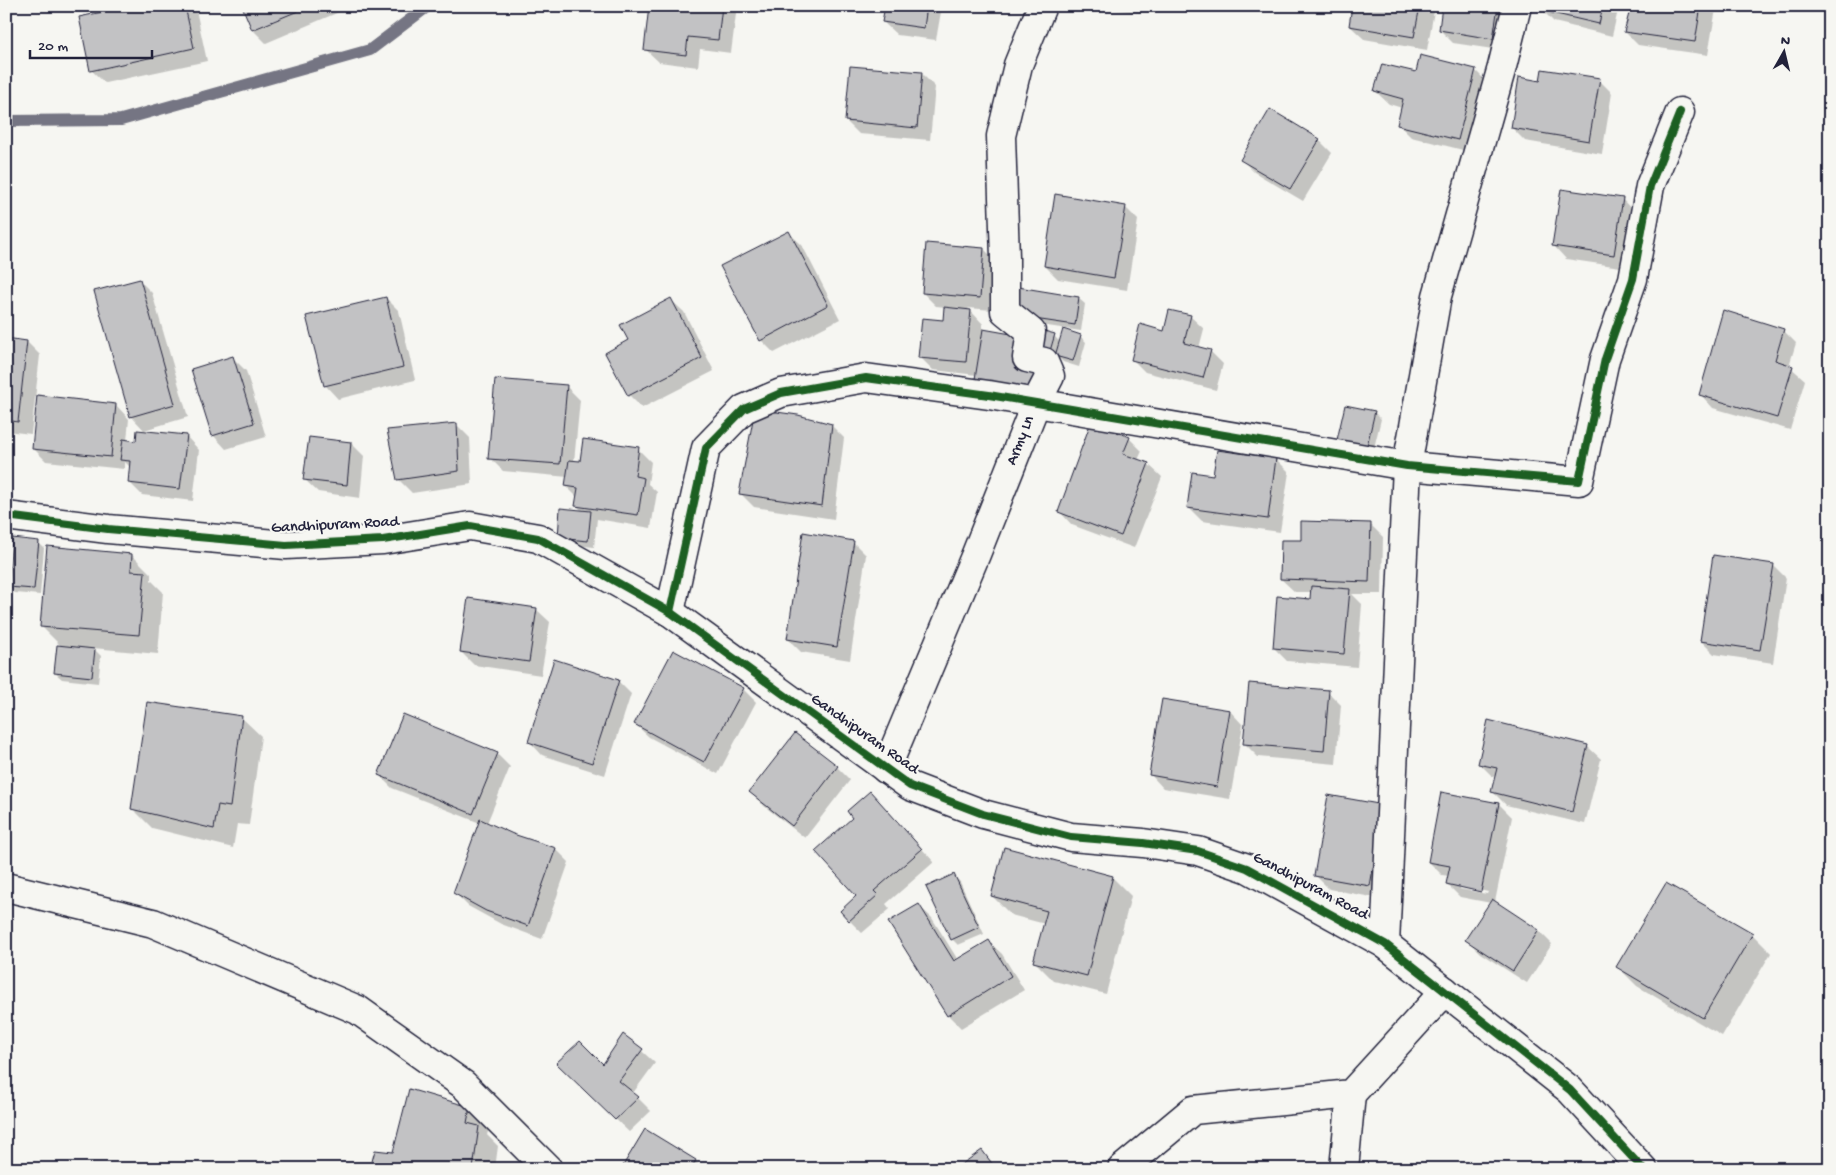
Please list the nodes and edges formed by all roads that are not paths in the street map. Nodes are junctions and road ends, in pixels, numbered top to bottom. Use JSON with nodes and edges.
{"nodes":[{"id":1,"x":1042,"y":6,"type":"edge"},
{"id":2,"x":1517,"y":6,"type":"edge"},
{"id":3,"x":1680,"y":112,"type":"dead end"},
{"id":4,"x":1036,"y":403,"type":"junction"},
{"id":5,"x":1407,"y":466,"type":"junction"},
{"id":6,"x":6,"y":516,"type":"edge"},
{"id":7,"x":670,"y":612,"type":"junction"},
{"id":8,"x":886,"y":769,"type":"junction"},
{"id":9,"x":6,"y":887,"type":"edge"},
{"id":10,"x":1385,"y":944,"type":"junction"},
{"id":11,"x":1445,"y":991,"type":"junction"},
{"id":12,"x":1351,"y":1094,"type":"junction"},
{"id":13,"x":548,"y":1169,"type":"edge"},
{"id":14,"x":1122,"y":1169,"type":"edge"},
{"id":15,"x":1344,"y":1169,"type":"edge"},
{"id":16,"x":1643,"y":1169,"type":"edge"}],
"edges":[{"from":1,"to":4,"type":"street","name":"Army Ln"},
{"from":2,"to":5,"type":"street"},
{"from":3,"to":5,"type":"street"},
{"from":4,"to":5,"type":"street"},
{"from":4,"to":7,"type":"street"},
{"from":4,"to":8,"type":"street","name":"Army Ln"},
{"from":5,"to":10,"type":"street"},
{"from":6,"to":7,"type":"street","name":"Gandhipuram Road"},
{"from":7,"to":8,"type":"street","name":"Gandhipuram Road"},
{"from":8,"to":10,"type":"street","name":"Gandhipuram Road"},
{"from":9,"to":13,"type":"street"},
{"from":10,"to":11,"type":"street","name":"Gandhipuram Road"},
{"from":11,"to":12,"type":"street"},
{"from":11,"to":16,"type":"street","name":"Gandhipuram Road"},
{"from":12,"to":14,"type":"street"},
{"from":12,"to":15,"type":"street"}]}
